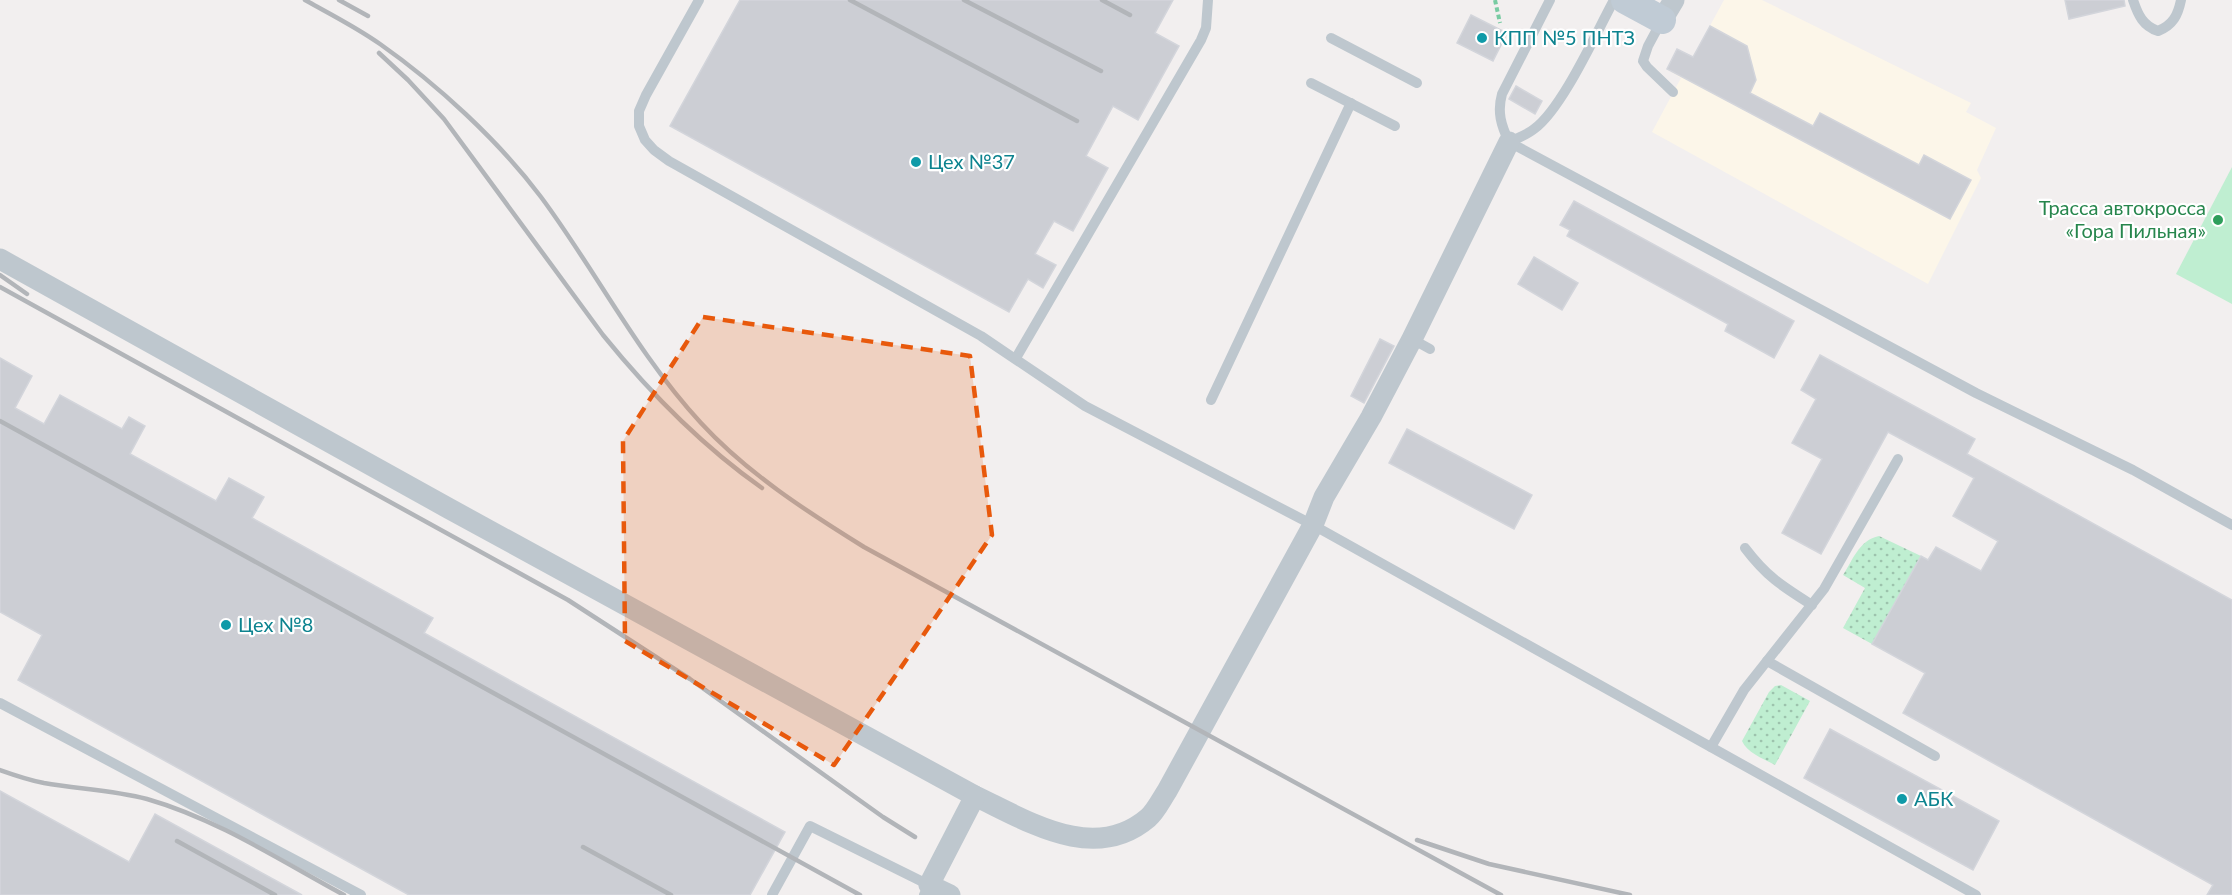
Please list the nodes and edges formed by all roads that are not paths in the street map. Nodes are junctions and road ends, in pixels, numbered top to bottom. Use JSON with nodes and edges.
{"nodes":[{"id":1,"x":699,"y":0,"type":"edge"},
{"id":2,"x":1208,"y":0,"type":"edge"},
{"id":3,"x":1550,"y":0,"type":"edge"},
{"id":4,"x":1614,"y":0,"type":"edge"},
{"id":5,"x":1625,"y":0,"type":"edge"},
{"id":6,"x":2133,"y":0,"type":"edge"},
{"id":7,"x":2181,"y":0,"type":"edge"},
{"id":8,"x":1668,"y":10,"type":"edge"},
{"id":9,"x":1331,"y":38,"type":"dead end"},
{"id":10,"x":1311,"y":82,"type":"dead end"},
{"id":11,"x":1417,"y":83,"type":"dead end"},
{"id":12,"x":1673,"y":92,"type":"dead end"},
{"id":13,"x":1352,"y":103,"type":"junction"},
{"id":14,"x":1395,"y":126,"type":"dead end"},
{"id":15,"x":1509,"y":142,"type":"junction"},
{"id":16,"x":0,"y":259,"type":"edge"},
{"id":17,"x":1016,"y":358,"type":"junction"},
{"id":18,"x":1211,"y":400,"type":"dead end"},
{"id":19,"x":1898,"y":459,"type":"dead end"},
{"id":20,"x":1312,"y":525,"type":"junction"},
{"id":21,"x":2232,"y":525,"type":"edge"},
{"id":22,"x":1745,"y":548,"type":"dead end"},
{"id":23,"x":1812,"y":605,"type":"junction"},
{"id":24,"x":1767,"y":661,"type":"junction"},
{"id":25,"x":0,"y":703,"type":"edge"},
{"id":26,"x":1711,"y":747,"type":"junction"},
{"id":27,"x":1935,"y":756,"type":"dead end"},
{"id":28,"x":975,"y":796,"type":"junction"},
{"id":29,"x":927,"y":890,"type":"edge"},
{"id":30,"x":361,"y":895,"type":"edge"},
{"id":31,"x":772,"y":895,"type":"edge"},
{"id":32,"x":950,"y":895,"type":"edge"},
{"id":33,"x":1976,"y":895,"type":"edge"}],
"edges":[{"from":1,"to":17,"type":"lane"},
{"from":2,"to":17,"type":"lane"},
{"from":3,"to":15,"type":"lane"},
{"from":4,"to":15,"type":"lane"},
{"from":5,"to":8,"type":"street"},
{"from":6,"to":7,"type":"lane"},
{"from":8,"to":12,"type":"lane"},
{"from":9,"to":11,"type":"lane"},
{"from":10,"to":13,"type":"lane"},
{"from":13,"to":14,"type":"lane"},
{"from":13,"to":18,"type":"lane"},
{"from":15,"to":20,"type":"street"},
{"from":15,"to":21,"type":"lane"},
{"from":16,"to":28,"type":"street"},
{"from":17,"to":20,"type":"lane"},
{"from":19,"to":23,"type":"lane"},
{"from":20,"to":26,"type":"lane"},
{"from":20,"to":28,"type":"street"},
{"from":22,"to":23,"type":"lane"},
{"from":23,"to":24,"type":"lane"},
{"from":24,"to":26,"type":"lane"},
{"from":24,"to":27,"type":"lane"},
{"from":25,"to":30,"type":"lane"},
{"from":26,"to":33,"type":"lane"},
{"from":28,"to":29,"type":"street"},
{"from":29,"to":31,"type":"lane"},
{"from":29,"to":32,"type":"street"}]}
